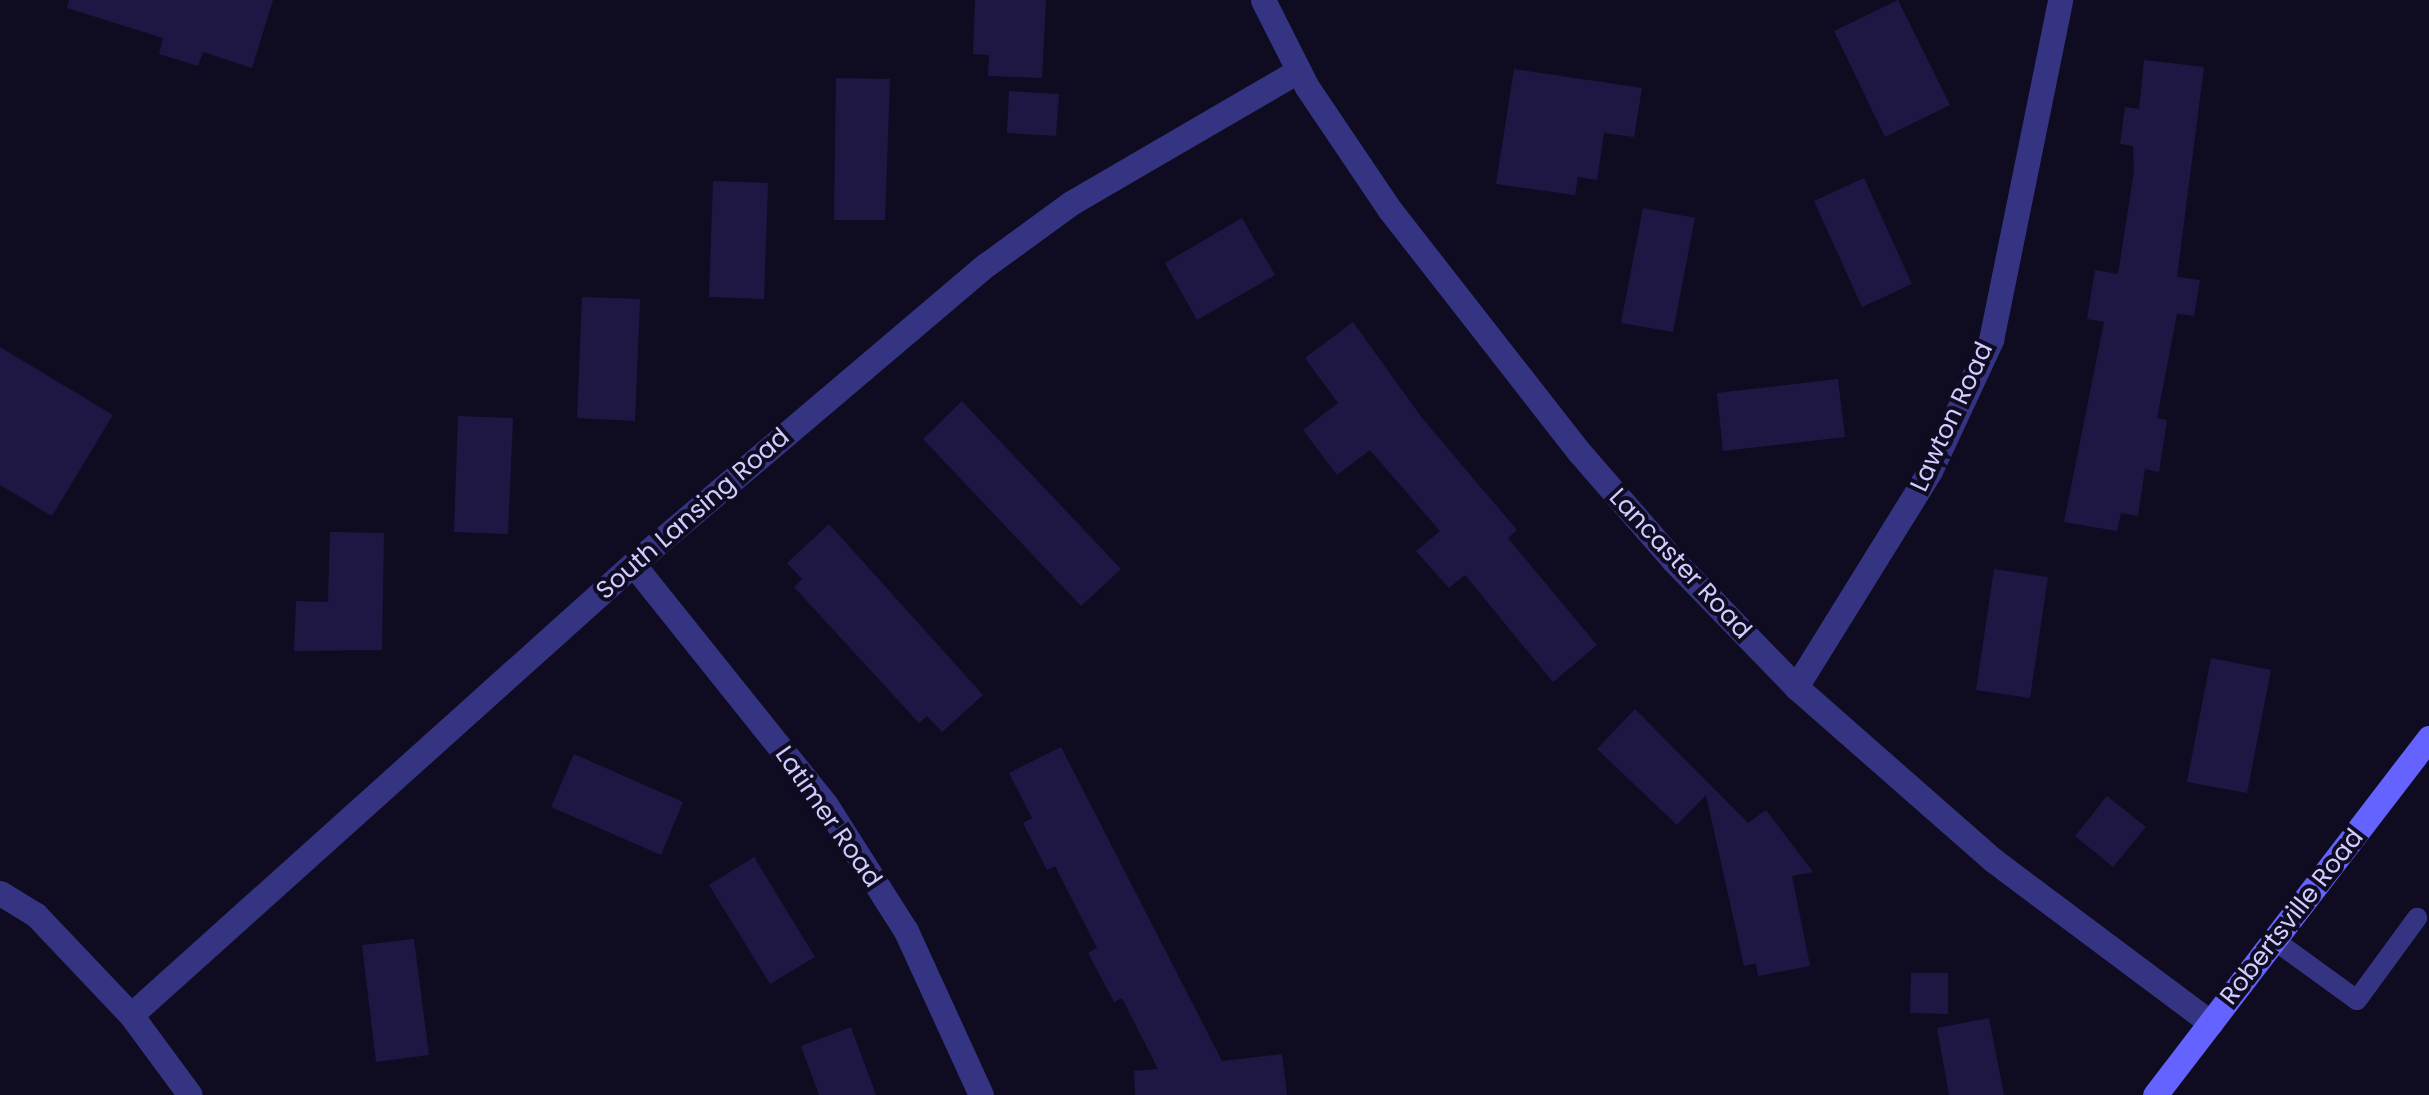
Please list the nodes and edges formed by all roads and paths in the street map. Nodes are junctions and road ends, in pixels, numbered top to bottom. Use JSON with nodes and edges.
{"nodes":[{"id":1,"x":1263,"y":0,"type":"edge"},
{"id":2,"x":2060,"y":0,"type":"edge"},
{"id":3,"x":1298,"y":71,"type":"junction"},
{"id":4,"x":633,"y":564,"type":"junction"},
{"id":5,"x":1796,"y":687,"type":"junction"},
{"id":6,"x":2429,"y":738,"type":"edge"},
{"id":7,"x":0,"y":893,"type":"edge"},
{"id":8,"x":2417,"y":918,"type":"dead end"},
{"id":9,"x":2274,"y":940,"type":"junction"},
{"id":10,"x":132,"y":1015,"type":"junction"},
{"id":11,"x":2211,"y":1023,"type":"junction"},
{"id":12,"x":190,"y":1095,"type":"edge"},
{"id":13,"x":980,"y":1095,"type":"edge"},
{"id":14,"x":2155,"y":1095,"type":"edge"}],
"edges":[{"from":1,"to":3,"type":"street","name":"Lancaster Road"},
{"from":2,"to":5,"type":"street","name":"Lawton Road"},
{"from":3,"to":4,"type":"street","name":"South Lansing Road"},
{"from":3,"to":5,"type":"street","name":"Lancaster Road"},
{"from":4,"to":10,"type":"street","name":"South Lansing Road"},
{"from":4,"to":13,"type":"street","name":"Latimer Road"},
{"from":5,"to":11,"type":"street","name":"Lancaster Road"},
{"from":6,"to":9,"type":"street","name":"Robertsville Road"},
{"from":7,"to":10,"type":"street"},
{"from":8,"to":9,"type":"lane"},
{"from":9,"to":11,"type":"street","name":"Robertsville Road"},
{"from":10,"to":12,"type":"street"},
{"from":11,"to":14,"type":"street","name":"Robertsville Road"}]}
